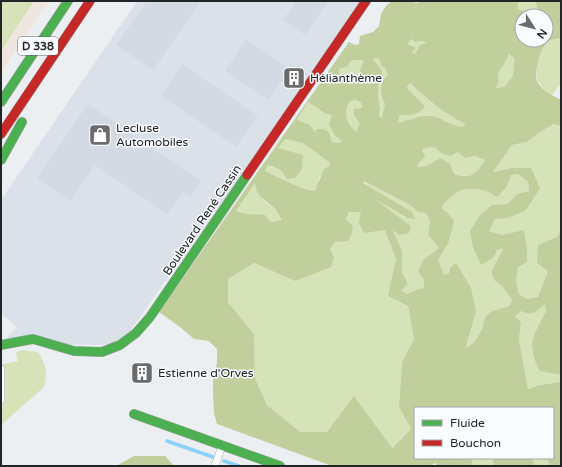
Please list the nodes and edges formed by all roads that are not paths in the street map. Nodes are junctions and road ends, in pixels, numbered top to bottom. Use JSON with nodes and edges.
{"nodes":[{"id":1,"x":68,"y":1,"type":"edge"},
{"id":2,"x":90,"y":1,"type":"edge"},
{"id":3,"x":366,"y":1,"type":"edge"},
{"id":4,"x":36,"y":82,"type":"junction"},
{"id":5,"x":4,"y":93,"type":"edge"},
{"id":6,"x":1,"y":102,"type":"edge"},
{"id":7,"x":1,"y":134,"type":"edge"},
{"id":8,"x":1,"y":160,"type":"edge"},
{"id":9,"x":1,"y":345,"type":"edge"},
{"id":10,"x":1,"y":369,"type":"edge"},
{"id":11,"x":1,"y":400,"type":"edge"},
{"id":12,"x":134,"y":414,"type":"dead end"},
{"id":13,"x":222,"y":446,"type":"junction"},
{"id":14,"x":215,"y":466,"type":"edge"},
{"id":15,"x":280,"y":466,"type":"edge"}],
"edges":[{"from":1,"to":5,"type":"street","number":"D 338"},
{"from":2,"to":4,"type":"street","number":"D 338"},
{"from":3,"to":9,"type":"street","name":"Boulevard René Cassin"},
{"from":4,"to":7,"type":"street","number":"D 338"},
{"from":4,"to":8,"type":"street"},
{"from":5,"to":6,"type":"street","number":"D 338"},
{"from":10,"to":11,"type":"lane"},
{"from":12,"to":13,"type":"street"},
{"from":13,"to":14,"type":"lane"},
{"from":13,"to":15,"type":"street"}]}
